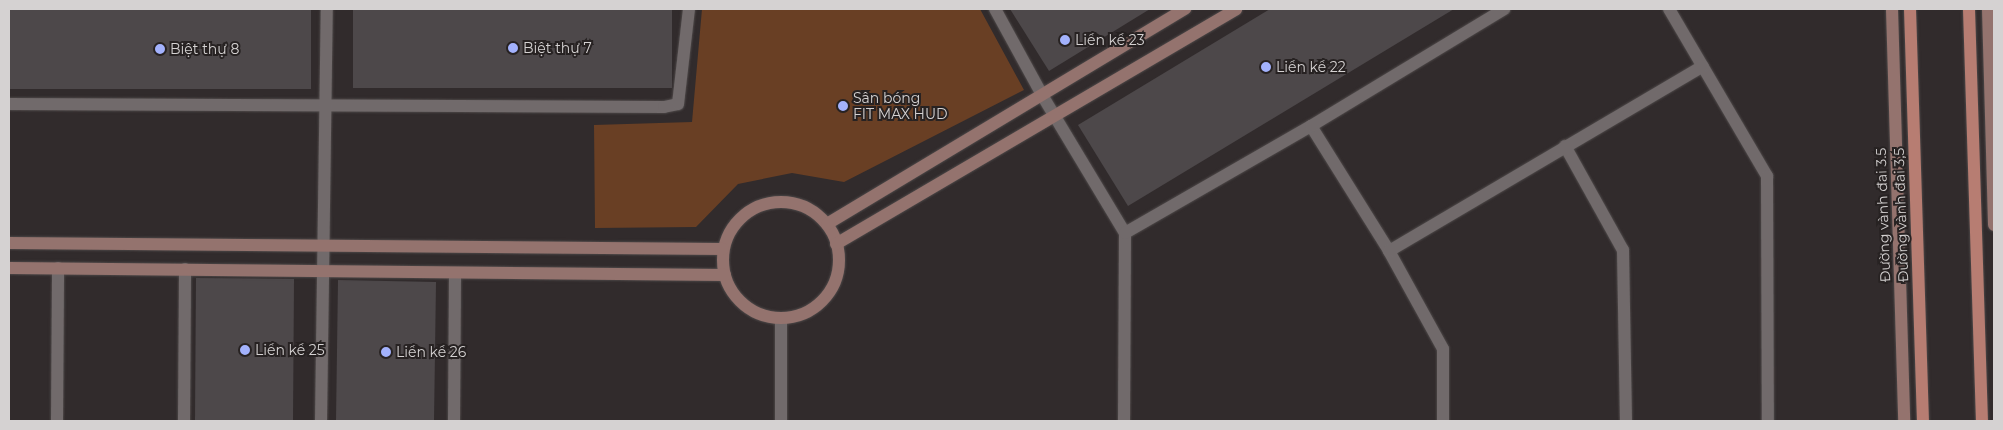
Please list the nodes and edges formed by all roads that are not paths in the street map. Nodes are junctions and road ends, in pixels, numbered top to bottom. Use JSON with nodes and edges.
{"nodes":[{"id":1,"x":327,"y":9,"type":"edge"},
{"id":2,"x":689,"y":9,"type":"edge"},
{"id":3,"x":995,"y":9,"type":"edge"},
{"id":4,"x":1185,"y":9,"type":"edge"},
{"id":5,"x":1236,"y":9,"type":"edge"},
{"id":6,"x":1504,"y":9,"type":"edge"},
{"id":7,"x":1669,"y":9,"type":"edge"},
{"id":8,"x":1892,"y":9,"type":"edge"},
{"id":9,"x":1910,"y":9,"type":"edge"},
{"id":10,"x":1969,"y":9,"type":"edge"},
{"id":11,"x":1988,"y":9,"type":"edge"},
{"id":12,"x":1703,"y":66,"type":"junction"},
{"id":13,"x":1042,"y":95,"type":"junction"},
{"id":14,"x":9,"y":104,"type":"edge"},
{"id":15,"x":327,"y":107,"type":"junction"},
{"id":16,"x":1054,"y":116,"type":"junction"},
{"id":17,"x":1311,"y":126,"type":"junction"},
{"id":18,"x":1565,"y":146,"type":"junction"},
{"id":19,"x":827,"y":224,"type":"junction"},
{"id":20,"x":1994,"y":225,"type":"edge"},
{"id":21,"x":1124,"y":233,"type":"junction"},
{"id":22,"x":9,"y":243,"type":"edge"},
{"id":23,"x":836,"y":244,"type":"junction"},
{"id":24,"x":324,"y":246,"type":"junction"},
{"id":25,"x":723,"y":249,"type":"junction"},
{"id":26,"x":1390,"y":251,"type":"junction"},
{"id":27,"x":9,"y":268,"type":"edge"},
{"id":28,"x":58,"y":268,"type":"junction"},
{"id":29,"x":185,"y":269,"type":"junction"},
{"id":30,"x":324,"y":271,"type":"junction"},
{"id":31,"x":455,"y":274,"type":"junction"},
{"id":32,"x":725,"y":275,"type":"junction"},
{"id":33,"x":781,"y":318,"type":"junction"},
{"id":34,"x":57,"y":421,"type":"edge"},
{"id":35,"x":184,"y":421,"type":"edge"},
{"id":36,"x":321,"y":421,"type":"edge"},
{"id":37,"x":454,"y":421,"type":"edge"},
{"id":38,"x":781,"y":421,"type":"edge"},
{"id":39,"x":1124,"y":421,"type":"edge"},
{"id":40,"x":1443,"y":421,"type":"edge"},
{"id":41,"x":1626,"y":421,"type":"edge"},
{"id":42,"x":1768,"y":421,"type":"edge"},
{"id":43,"x":1904,"y":421,"type":"edge"},
{"id":44,"x":1923,"y":421,"type":"edge"},
{"id":45,"x":1982,"y":421,"type":"edge"}],
"edges":[{"from":1,"to":15,"type":"street"},
{"from":2,"to":15,"type":"street"},
{"from":3,"to":13,"type":"street"},
{"from":4,"to":13,"type":"main road"},
{"from":5,"to":16,"type":"main road"},
{"from":6,"to":17,"type":"street"},
{"from":7,"to":12,"type":"street"},
{"from":8,"to":43,"type":"main road","name":"Đường vành đai 3.5"},
{"from":9,"to":44,"type":"main road","name":"Đường vành đai 3,5"},
{"from":10,"to":45,"type":"main road"},
{"from":11,"to":20,"type":"main road"},
{"from":12,"to":18,"type":"street"},
{"from":12,"to":42,"type":"street"},
{"from":13,"to":16,"type":"street"},
{"from":13,"to":19,"type":"main road"},
{"from":14,"to":15,"type":"street"},
{"from":15,"to":24,"type":"street"},
{"from":16,"to":21,"type":"street"},
{"from":16,"to":23,"type":"main road"},
{"from":17,"to":21,"type":"street"},
{"from":17,"to":26,"type":"street"},
{"from":18,"to":26,"type":"street"},
{"from":18,"to":41,"type":"street"},
{"from":19,"to":23,"type":"main road"},
{"from":19,"to":25,"type":"main road"},
{"from":21,"to":39,"type":"street"},
{"from":22,"to":24,"type":"main road"},
{"from":23,"to":33,"type":"main road"},
{"from":24,"to":25,"type":"main road"},
{"from":24,"to":30,"type":"street"},
{"from":25,"to":32,"type":"main road"},
{"from":26,"to":40,"type":"street"},
{"from":27,"to":28,"type":"main road"},
{"from":28,"to":29,"type":"main road"},
{"from":28,"to":34,"type":"street"},
{"from":29,"to":30,"type":"main road"},
{"from":29,"to":35,"type":"street"},
{"from":30,"to":31,"type":"main road"},
{"from":30,"to":36,"type":"street"},
{"from":31,"to":32,"type":"main road"},
{"from":31,"to":37,"type":"street"},
{"from":32,"to":33,"type":"main road"},
{"from":33,"to":38,"type":"street"}]}
